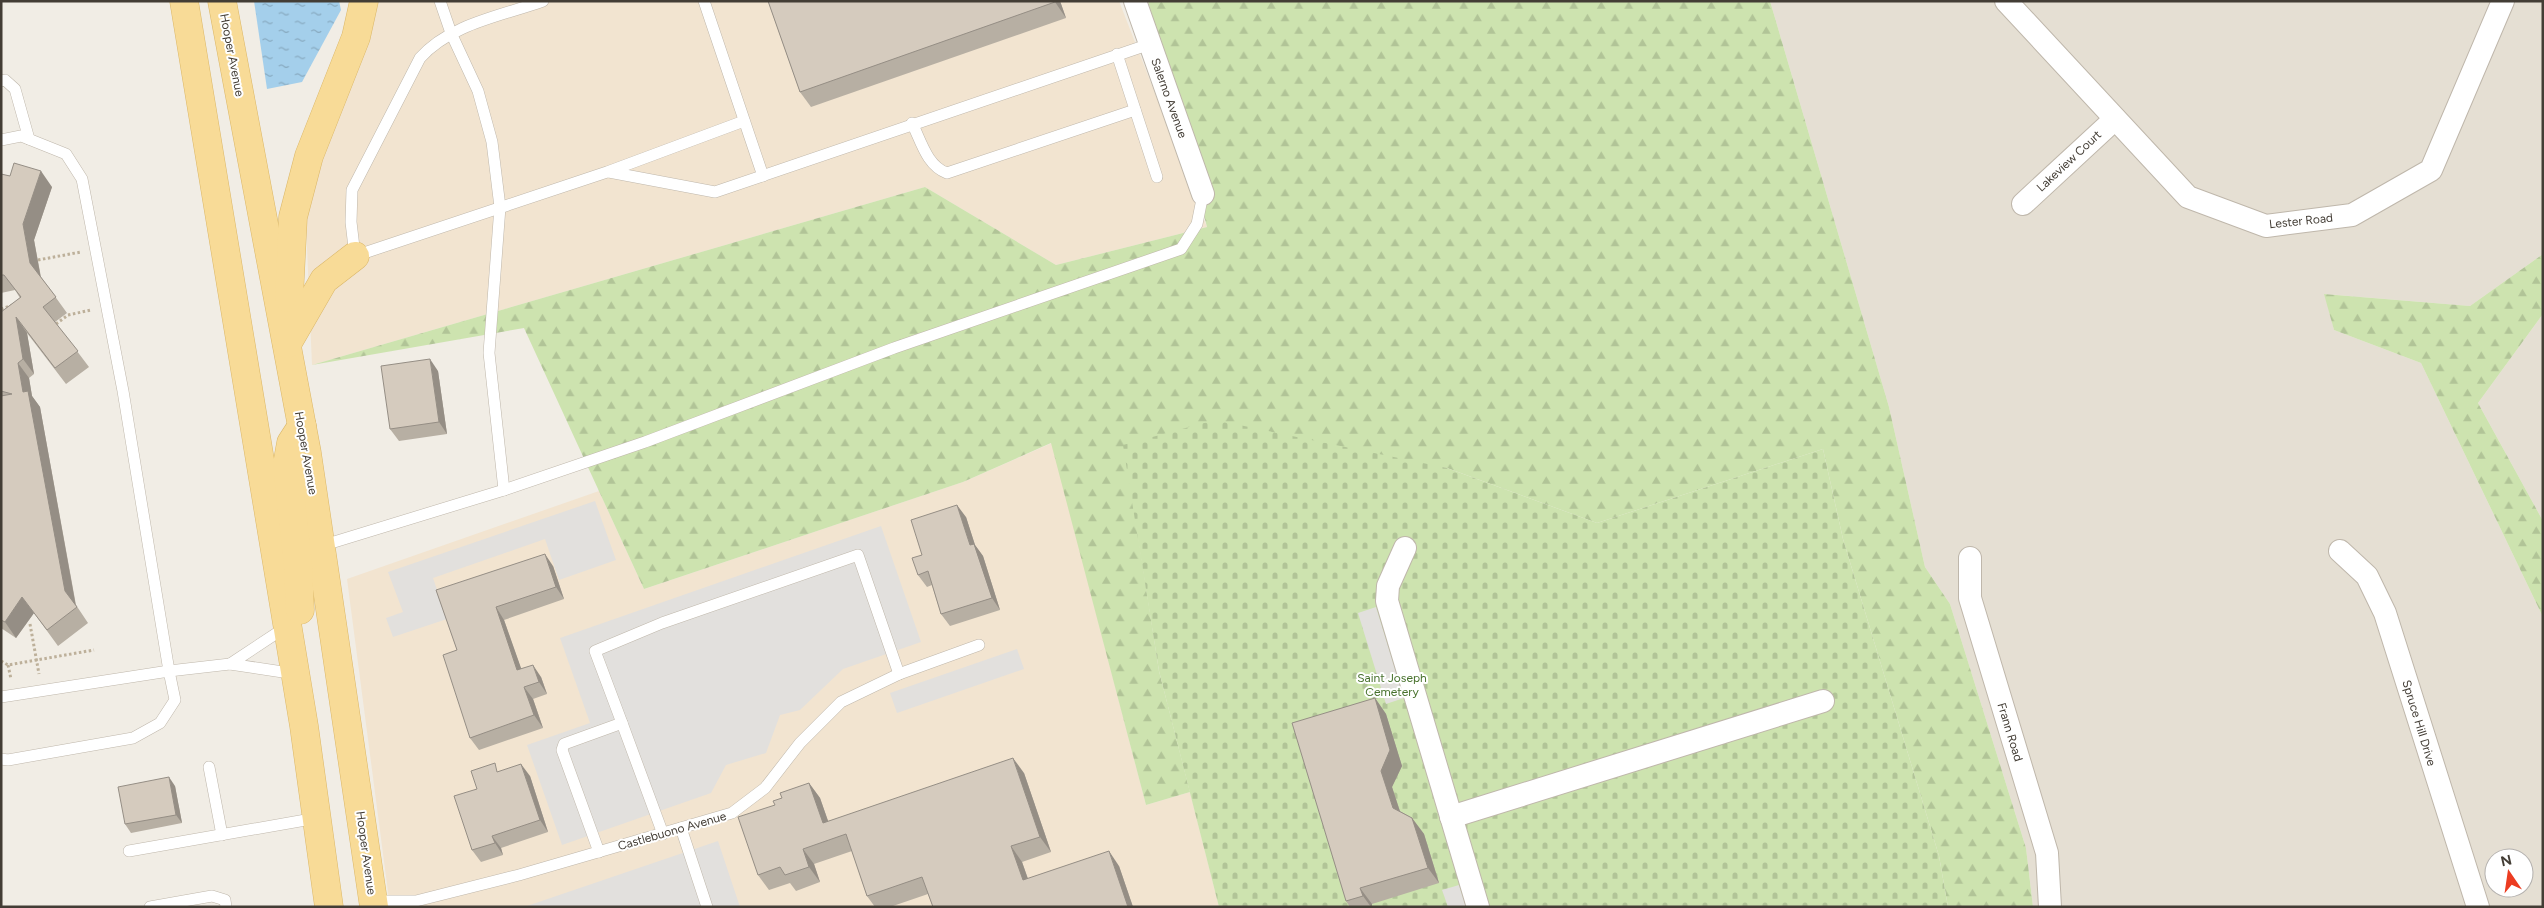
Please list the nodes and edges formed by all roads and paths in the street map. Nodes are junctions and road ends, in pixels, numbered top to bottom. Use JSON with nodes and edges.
{"nodes":[{"id":1,"x":184,"y":1,"type":"edge"},
{"id":2,"x":222,"y":1,"type":"edge"},
{"id":3,"x":364,"y":1,"type":"edge"},
{"id":4,"x":440,"y":1,"type":"edge"},
{"id":5,"x":543,"y":1,"type":"edge"},
{"id":6,"x":704,"y":1,"type":"edge"},
{"id":7,"x":1134,"y":1,"type":"edge"},
{"id":8,"x":2006,"y":1,"type":"edge"},
{"id":9,"x":2503,"y":1,"type":"edge"},
{"id":10,"x":451,"y":33,"type":"junction"},
{"id":11,"x":1150,"y":44,"type":"junction"},
{"id":12,"x":1117,"y":54,"type":"junction"},
{"id":13,"x":1,"y":81,"type":"edge"},
{"id":14,"x":1135,"y":110,"type":"junction"},
{"id":15,"x":2115,"y":119,"type":"junction"},
{"id":16,"x":744,"y":121,"type":"junction"},
{"id":17,"x":912,"y":123,"type":"junction"},
{"id":18,"x":29,"y":139,"type":"junction"},
{"id":19,"x":1,"y":140,"type":"edge"},
{"id":20,"x":607,"y":172,"type":"junction"},
{"id":21,"x":763,"y":176,"type":"junction"},
{"id":22,"x":1157,"y":177,"type":"dead end"},
{"id":23,"x":1203,"y":194,"type":"joint"},
{"id":24,"x":2023,"y":204,"type":"dead end"},
{"id":25,"x":500,"y":207,"type":"junction"},
{"id":26,"x":82,"y":252,"type":"dead end"},
{"id":27,"x":355,"y":256,"type":"junction"},
{"id":28,"x":38,"y":260,"type":"dead end"},
{"id":29,"x":16,"y":304,"type":"edge"},
{"id":30,"x":1,"y":309,"type":"edge"},
{"id":31,"x":92,"y":310,"type":"dead end"},
{"id":32,"x":56,"y":324,"type":"edge"},
{"id":33,"x":286,"y":344,"type":"junction"},
{"id":34,"x":302,"y":426,"type":"junction"},
{"id":35,"x":504,"y":490,"type":"junction"},
{"id":36,"x":320,"y":546,"type":"junction"},
{"id":37,"x":1405,"y":548,"type":"dead end"},
{"id":38,"x":2340,"y":551,"type":"dead end"},
{"id":39,"x":1970,"y":558,"type":"dead end"},
{"id":40,"x":30,"y":624,"type":"edge"},
{"id":41,"x":288,"y":626,"type":"junction"},
{"id":42,"x":979,"y":645,"type":"dead end"},
{"id":43,"x":94,"y":650,"type":"dead end"},
{"id":44,"x":36,"y":660,"type":"junction"},
{"id":45,"x":1,"y":661,"type":"edge"},
{"id":46,"x":230,"y":664,"type":"junction"},
{"id":47,"x":169,"y":671,"type":"junction"},
{"id":48,"x":296,"y":674,"type":"junction"},
{"id":49,"x":899,"y":674,"type":"junction"},
{"id":50,"x":42,"y":690,"type":"junction"},
{"id":51,"x":1,"y":697,"type":"edge"},
{"id":52,"x":1823,"y":701,"type":"dead end"},
{"id":53,"x":622,"y":723,"type":"junction"},
{"id":54,"x":304,"y":726,"type":"junction"},
{"id":55,"x":1,"y":759,"type":"edge"},
{"id":56,"x":209,"y":767,"type":"dead end"},
{"id":57,"x":1451,"y":817,"type":"junction"},
{"id":58,"x":317,"y":818,"type":"junction"},
{"id":59,"x":680,"y":828,"type":"junction"},
{"id":60,"x":663,"y":834,"type":"junction"},
{"id":61,"x":222,"y":835,"type":"junction"},
{"id":62,"x":129,"y":851,"type":"dead end"},
{"id":63,"x":599,"y":852,"type":"junction"},
{"id":64,"x":373,"y":904,"type":"edge"},
{"id":65,"x":150,"y":907,"type":"edge"},
{"id":66,"x":226,"y":907,"type":"edge"},
{"id":67,"x":329,"y":907,"type":"edge"},
{"id":68,"x":707,"y":907,"type":"edge"},
{"id":69,"x":1478,"y":907,"type":"edge"},
{"id":70,"x":2050,"y":907,"type":"edge"},
{"id":71,"x":2478,"y":907,"type":"edge"}],
"edges":[{"from":1,"to":41,"type":"main road"},
{"from":2,"to":33,"type":"main road","name":"Hooper Avenue"},
{"from":3,"to":33,"type":"main road"},
{"from":4,"to":10,"type":"lane"},
{"from":5,"to":10,"type":"lane"},
{"from":6,"to":16,"type":"lane"},
{"from":7,"to":11,"type":"street","name":"Salerno Avenue"},
{"from":8,"to":15,"type":"street","name":"Lester Road"},
{"from":9,"to":15,"type":"street","name":"Lester Road"},
{"from":10,"to":25,"type":"lane"},
{"from":10,"to":27,"type":"lane"},
{"from":11,"to":12,"type":"lane"},
{"from":11,"to":23,"type":"street","name":"Salerno Avenue"},
{"from":12,"to":14,"type":"lane"},
{"from":12,"to":17,"type":"lane"},
{"from":13,"to":18,"type":"lane"},
{"from":14,"to":17,"type":"lane"},
{"from":14,"to":22,"type":"lane"},
{"from":15,"to":24,"type":"street","name":"Lakeview Court"},
{"from":16,"to":20,"type":"lane"},
{"from":16,"to":21,"type":"lane"},
{"from":17,"to":21,"type":"lane"},
{"from":18,"to":19,"type":"lane"},
{"from":18,"to":47,"type":"lane"},
{"from":20,"to":21,"type":"lane"},
{"from":20,"to":25,"type":"lane"},
{"from":23,"to":35,"type":"lane"},
{"from":25,"to":27,"type":"lane"},
{"from":25,"to":35,"type":"lane"},
{"from":26,"to":28,"type":"path"},
{"from":27,"to":33,"type":"main road"},
{"from":29,"to":30,"type":"path"},
{"from":31,"to":32,"type":"path"},
{"from":33,"to":34,"type":"main road","name":"Hooper Avenue"},
{"from":34,"to":36,"type":"main road","name":"Hooper Avenue"},
{"from":34,"to":54,"type":"main road"},
{"from":35,"to":36,"type":"lane"},
{"from":36,"to":64,"type":"main road","name":"Hooper Avenue"},
{"from":37,"to":57,"type":"street"},
{"from":38,"to":71,"type":"street","name":"Spruce Hill Drive"},
{"from":39,"to":70,"type":"street","name":"Frann Road"},
{"from":40,"to":44,"type":"path"},
{"from":41,"to":46,"type":"lane"},
{"from":41,"to":48,"type":"main road"},
{"from":42,"to":49,"type":"lane","name":"Castlebuono Avenue"},
{"from":43,"to":44,"type":"path"},
{"from":44,"to":45,"type":"path"},
{"from":44,"to":50,"type":"path"},
{"from":46,"to":47,"type":"lane"},
{"from":46,"to":48,"type":"lane"},
{"from":47,"to":50,"type":"lane"},
{"from":47,"to":55,"type":"lane"},
{"from":48,"to":54,"type":"main road"},
{"from":49,"to":53,"type":"lane"},
{"from":49,"to":59,"type":"lane","name":"Castlebuono Avenue"},
{"from":50,"to":51,"type":"lane"},
{"from":52,"to":57,"type":"street"},
{"from":53,"to":60,"type":"lane"},
{"from":53,"to":63,"type":"lane"},
{"from":54,"to":58,"type":"main road"},
{"from":56,"to":61,"type":"lane"},
{"from":57,"to":69,"type":"street"},
{"from":58,"to":61,"type":"lane"},
{"from":58,"to":67,"type":"main road"},
{"from":59,"to":60,"type":"lane","name":"Castlebuono Avenue"},
{"from":59,"to":68,"type":"lane"},
{"from":60,"to":63,"type":"lane","name":"Castlebuono Avenue"},
{"from":61,"to":62,"type":"lane"},
{"from":63,"to":64,"type":"lane","name":"Castlebuono Avenue"},
{"from":65,"to":66,"type":"lane"}]}
